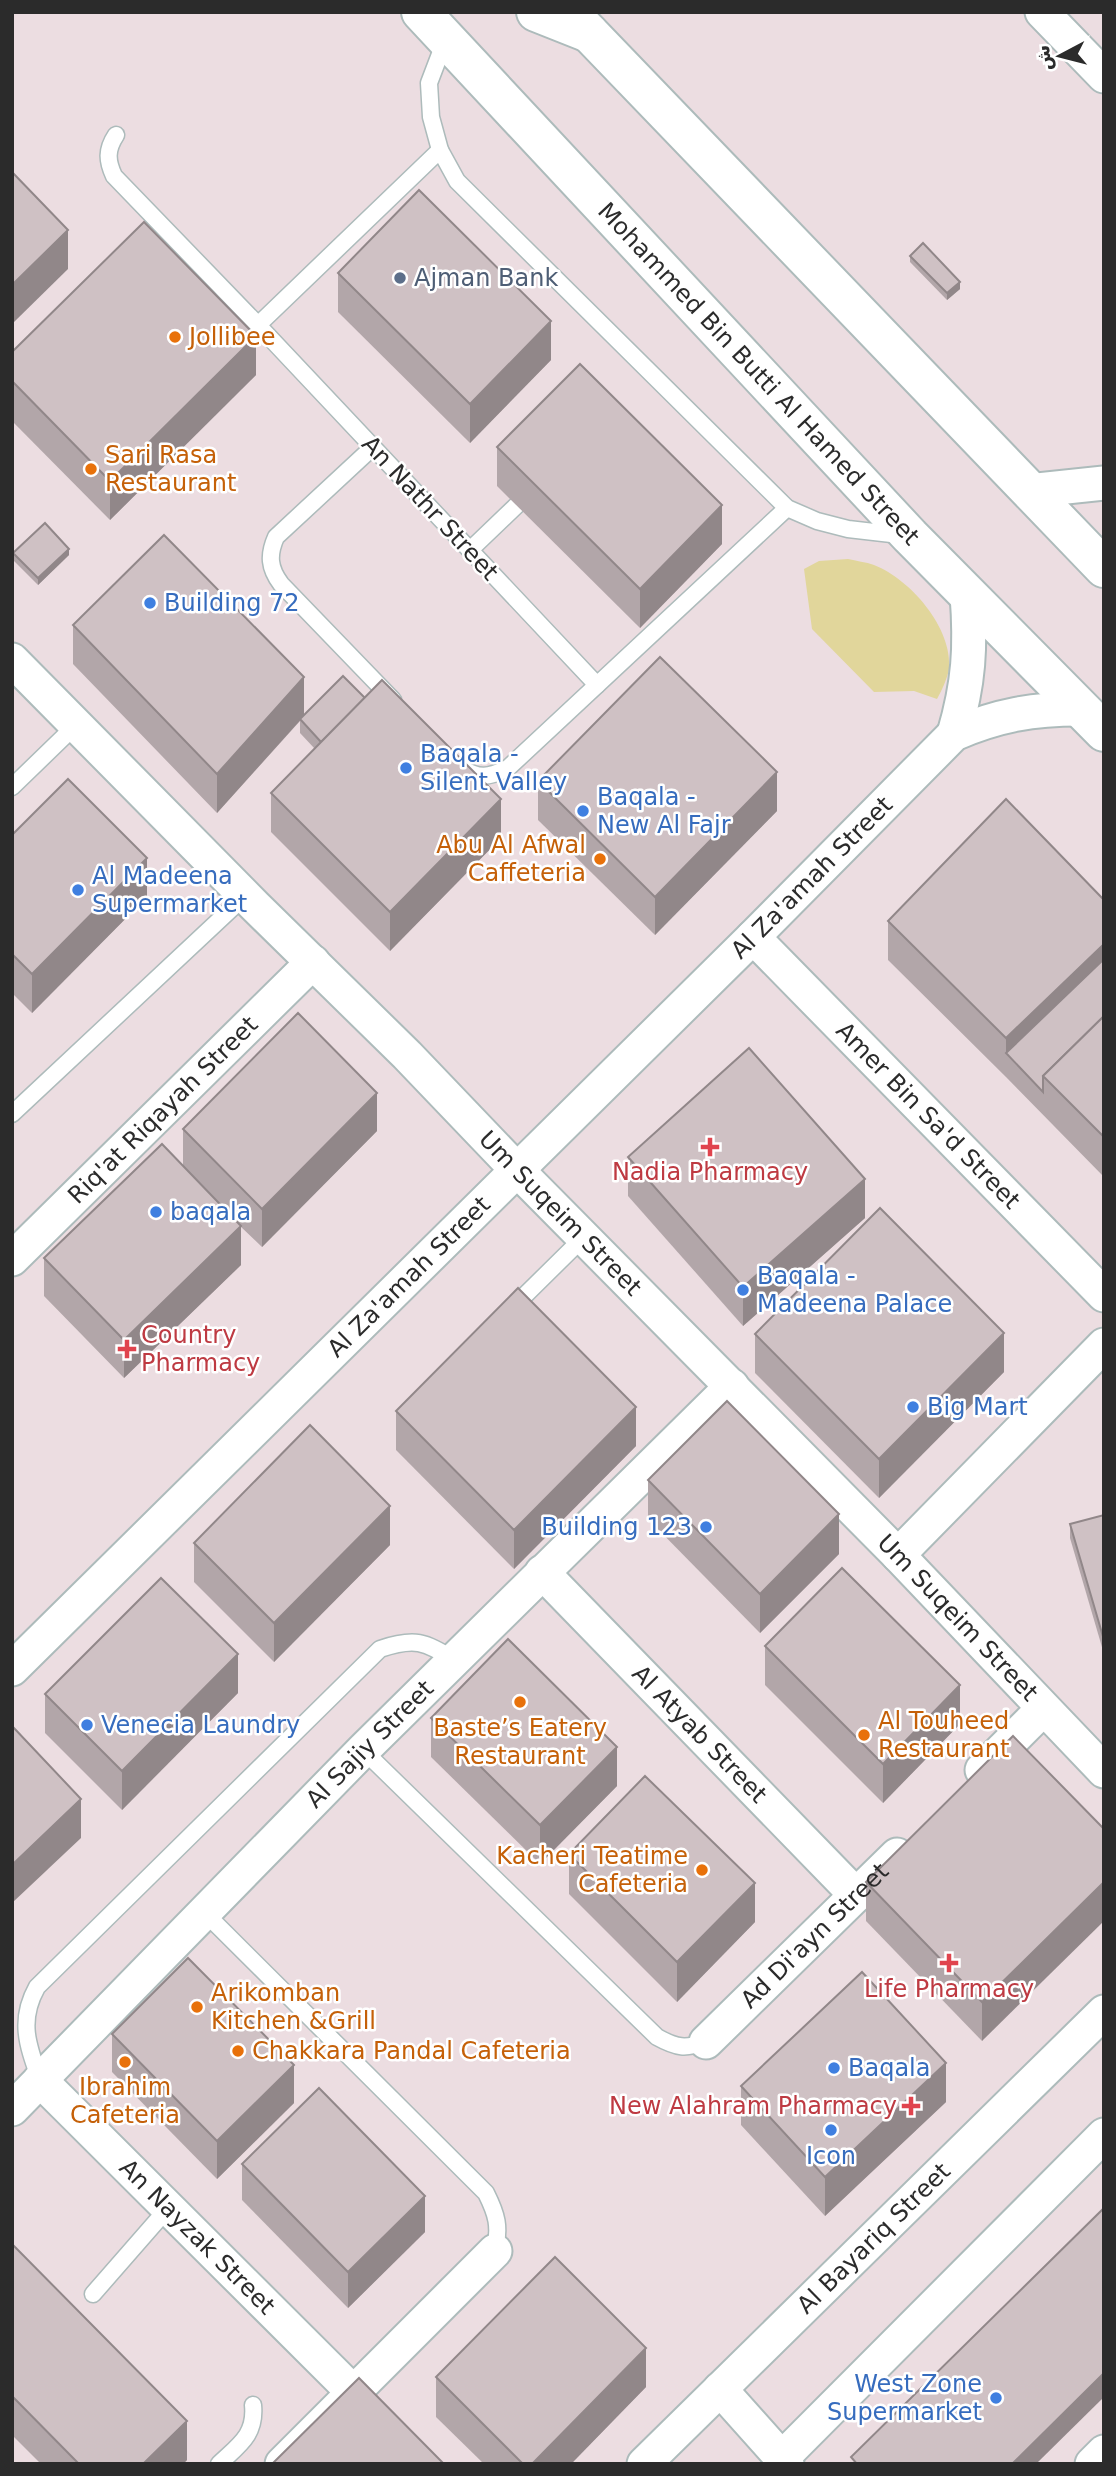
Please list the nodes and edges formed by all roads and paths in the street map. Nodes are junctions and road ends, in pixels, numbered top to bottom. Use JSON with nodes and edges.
{"nodes":[{"id":1,"x":536,"y":12,"type":"edge"},
{"id":2,"x":1042,"y":12,"type":"edge"},
{"id":3,"x":580,"y":23,"type":"edge"},
{"id":4,"x":433,"y":26,"type":"edge"},
{"id":5,"x":1104,"y":76,"type":"edge"},
{"id":6,"x":116,"y":135,"type":"dead end"},
{"id":7,"x":440,"y":150,"type":"junction"},
{"id":8,"x":258,"y":325,"type":"junction"},
{"id":9,"x":373,"y":447,"type":"junction"},
{"id":10,"x":1104,"y":483,"type":"edge"},
{"id":11,"x":1028,"y":491,"type":"junction"},
{"id":12,"x":517,"y":505,"type":"edge"},
{"id":13,"x":786,"y":508,"type":"junction"},
{"id":14,"x":909,"y":536,"type":"junction"},
{"id":15,"x":470,"y":550,"type":"junction"},
{"id":16,"x":1104,"y":568,"type":"edge"},
{"id":17,"x":967,"y":594,"type":"junction"},
{"id":18,"x":12,"y":660,"type":"edge"},
{"id":19,"x":597,"y":685,"type":"junction"},
{"id":20,"x":404,"y":712,"type":"edge"},
{"id":21,"x":1092,"y":720,"type":"edge"},
{"id":22,"x":77,"y":724,"type":"junction"},
{"id":23,"x":954,"y":734,"type":"junction"},
{"id":24,"x":452,"y":761,"type":"edge"},
{"id":25,"x":12,"y":788,"type":"edge"},
{"id":26,"x":245,"y":896,"type":"junction"},
{"id":27,"x":753,"y":937,"type":"junction"},
{"id":28,"x":313,"y":962,"type":"junction"},
{"id":29,"x":12,"y":1114,"type":"edge"},
{"id":30,"x":517,"y":1171,"type":"junction"},
{"id":31,"x":584,"y":1237,"type":"junction"},
{"id":32,"x":12,"y":1259,"type":"edge"},
{"id":33,"x":1104,"y":1295,"type":"edge"},
{"id":34,"x":498,"y":1322,"type":"edge"},
{"id":35,"x":1104,"y":1345,"type":"edge"},
{"id":36,"x":732,"y":1386,"type":"junction"},
{"id":37,"x":898,"y":1555,"type":"junction"},
{"id":38,"x":542,"y":1572,"type":"junction"},
{"id":39,"x":455,"y":1660,"type":"junction"},
{"id":40,"x":12,"y":1669,"type":"edge"},
{"id":41,"x":1043,"y":1709,"type":"junction"},
{"id":42,"x":363,"y":1750,"type":"junction"},
{"id":43,"x":1104,"y":1771,"type":"edge"},
{"id":44,"x":964,"y":1787,"type":"edge"},
{"id":45,"x":915,"y":1836,"type":"edge"},
{"id":46,"x":856,"y":1895,"type":"junction"},
{"id":47,"x":204,"y":1912,"type":"junction"},
{"id":48,"x":1104,"y":2012,"type":"edge"},
{"id":49,"x":706,"y":2042,"type":"joint"},
{"id":50,"x":40,"y":2080,"type":"junction"},
{"id":51,"x":12,"y":2109,"type":"edge"},
{"id":52,"x":1104,"y":2135,"type":"edge"},
{"id":53,"x":169,"y":2207,"type":"junction"},
{"id":54,"x":495,"y":2251,"type":"joint"},
{"id":55,"x":93,"y":2294,"type":"dead end"},
{"id":56,"x":720,"y":2389,"type":"junction"},
{"id":57,"x":354,"y":2393,"type":"junction"},
{"id":58,"x":253,"y":2405,"type":"dead end"},
{"id":59,"x":1104,"y":2452,"type":"edge"},
{"id":60,"x":785,"y":2461,"type":"edge"},
{"id":61,"x":219,"y":2464,"type":"edge"},
{"id":62,"x":282,"y":2464,"type":"edge"},
{"id":63,"x":644,"y":2464,"type":"edge"},
{"id":64,"x":1092,"y":2464,"type":"edge"}],
"edges":[{"from":1,"to":3,"type":"street"},
{"from":2,"to":5,"type":"street"},
{"from":3,"to":11,"type":"street"},
{"from":4,"to":7,"type":"lane"},
{"from":4,"to":14,"type":"street","name":"Mohammed Bin Butti Al Hamed Street"},
{"from":6,"to":8,"type":"lane","name":"An Nathr Street"},
{"from":7,"to":8,"type":"lane"},
{"from":7,"to":13,"type":"lane"},
{"from":8,"to":9,"type":"lane","name":"An Nathr Street"},
{"from":9,"to":15,"type":"lane","name":"An Nathr Street"},
{"from":9,"to":20,"type":"lane"},
{"from":10,"to":11,"type":"street"},
{"from":11,"to":16,"type":"street"},
{"from":12,"to":15,"type":"lane"},
{"from":13,"to":14,"type":"lane"},
{"from":13,"to":19,"type":"lane"},
{"from":14,"to":17,"type":"street","name":"Mohammed Bin Butti Al Hamed Street"},
{"from":15,"to":19,"type":"lane","name":"An Nathr Street"},
{"from":17,"to":21,"type":"street","name":"Mohammed Bin Butti Al Hamed Street"},
{"from":17,"to":23,"type":"street","name":"Al Za'amah Street"},
{"from":18,"to":22,"type":"street","name":"Um Suqeim Street"},
{"from":19,"to":24,"type":"lane"},
{"from":21,"to":23,"type":"street","name":"Al Za'amah Street"},
{"from":22,"to":25,"type":"lane"},
{"from":22,"to":26,"type":"street","name":"Um Suqeim Street"},
{"from":23,"to":27,"type":"street","name":"Al Za'amah Street"},
{"from":26,"to":28,"type":"street","name":"Um Suqeim Street"},
{"from":26,"to":29,"type":"lane"},
{"from":27,"to":30,"type":"street","name":"Al Za'amah Street"},
{"from":27,"to":33,"type":"street","name":"Amer Bin Sa'd Street"},
{"from":28,"to":30,"type":"street","name":"Um Suqeim Street"},
{"from":28,"to":32,"type":"street","name":"Riq'at Riqayah Street"},
{"from":30,"to":31,"type":"street","name":"Um Suqeim Street"},
{"from":30,"to":40,"type":"street","name":"Al Za'amah Street"},
{"from":31,"to":34,"type":"lane"},
{"from":31,"to":36,"type":"street","name":"Um Suqeim Street"},
{"from":35,"to":37,"type":"street"},
{"from":36,"to":37,"type":"street","name":"Um Suqeim Street"},
{"from":36,"to":38,"type":"street","name":"Al Sajiy Street"},
{"from":37,"to":41,"type":"street","name":"Um Suqeim Street"},
{"from":38,"to":39,"type":"street","name":"Al Sajiy Street"},
{"from":38,"to":46,"type":"street","name":"Al Atyab Street"},
{"from":39,"to":42,"type":"street","name":"Al Sajiy Street"},
{"from":39,"to":50,"type":"lane"},
{"from":41,"to":43,"type":"street","name":"Um Suqeim Street"},
{"from":41,"to":44,"type":"street"},
{"from":42,"to":47,"type":"street","name":"Al Sajiy Street"},
{"from":42,"to":49,"type":"lane"},
{"from":45,"to":46,"type":"street","name":"Ad Di'ayn Street"},
{"from":46,"to":49,"type":"street","name":"Ad Di'ayn Street"},
{"from":47,"to":50,"type":"street","name":"Al Sajiy Street"},
{"from":47,"to":54,"type":"lane"},
{"from":48,"to":56,"type":"street","name":"Al Bayariq Street"},
{"from":50,"to":51,"type":"street","name":"Al Sajiy Street"},
{"from":50,"to":53,"type":"street","name":"An Nayzak Street"},
{"from":52,"to":60,"type":"street"},
{"from":53,"to":55,"type":"lane"},
{"from":53,"to":57,"type":"street","name":"An Nayzak Street"},
{"from":54,"to":57,"type":"street"},
{"from":56,"to":60,"type":"street"},
{"from":56,"to":63,"type":"street","name":"Al Bayariq Street"},
{"from":57,"to":62,"type":"street"},
{"from":58,"to":61,"type":"lane"},
{"from":59,"to":64,"type":"street"}]}
